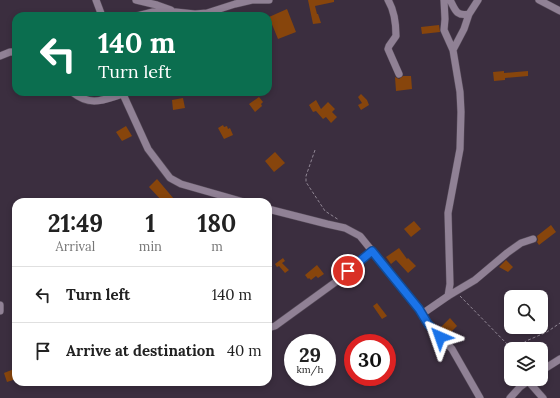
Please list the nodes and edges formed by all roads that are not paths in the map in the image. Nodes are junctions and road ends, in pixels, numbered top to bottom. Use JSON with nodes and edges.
{"nodes":[{"id":1,"x":96,"y":0,"type":"edge"},
{"id":2,"x":136,"y":0,"type":"edge"},
{"id":3,"x":269,"y":0,"type":"edge"},
{"id":4,"x":388,"y":0,"type":"edge"},
{"id":5,"x":444,"y":0,"type":"edge"},
{"id":6,"x":450,"y":0,"type":"edge"},
{"id":7,"x":478,"y":0,"type":"edge"},
{"id":8,"x":539,"y":0,"type":"edge"},
{"id":9,"x":157,"y":2,"type":"edge"},
{"id":10,"x":173,"y":11,"type":"junction"},
{"id":11,"x":560,"y":11,"type":"edge"},
{"id":12,"x":100,"y":12,"type":"edge"},
{"id":13,"x":153,"y":12,"type":"edge"},
{"id":14,"x":180,"y":12,"type":"edge"},
{"id":15,"x":211,"y":12,"type":"edge"},
{"id":16,"x":469,"y":14,"type":"junction"},
{"id":17,"x":452,"y":50,"type":"junction"},
{"id":18,"x":12,"y":52,"type":"edge"},
{"id":19,"x":0,"y":56,"type":"edge"},
{"id":20,"x":399,"y":74,"type":"dead end"},
{"id":21,"x":78,"y":96,"type":"edge"},
{"id":22,"x":113,"y":96,"type":"edge"},
{"id":23,"x":124,"y":96,"type":"edge"},
{"id":24,"x":230,"y":198,"type":"edge"},
{"id":25,"x":272,"y":210,"type":"edge"},
{"id":26,"x":532,"y":239,"type":"dead end"},
{"id":27,"x":372,"y":251,"type":"junction"},
{"id":28,"x":448,"y":296,"type":"junction"},
{"id":29,"x":0,"y":305,"type":"edge"},
{"id":30,"x":0,"y":310,"type":"edge"},
{"id":31,"x":422,"y":314,"type":"junction"},
{"id":32,"x":272,"y":327,"type":"edge"},
{"id":33,"x":560,"y":359,"type":"edge"},
{"id":34,"x":548,"y":367,"type":"edge"},
{"id":35,"x":522,"y":386,"type":"edge"},
{"id":36,"x":534,"y":386,"type":"edge"},
{"id":37,"x":480,"y":398,"type":"edge"},
{"id":38,"x":510,"y":398,"type":"edge"},
{"id":39,"x":543,"y":398,"type":"edge"}],
"edges":[{"from":1,"to":12,"type":"street"},
{"from":2,"to":9,"type":"street"},
{"from":3,"to":15,"type":"street"},
{"from":4,"to":20,"type":"street"},
{"from":5,"to":17,"type":"street"},
{"from":6,"to":16,"type":"street"},
{"from":7,"to":16,"type":"street"},
{"from":8,"to":11,"type":"street"},
{"from":9,"to":10,"type":"street"},
{"from":10,"to":13,"type":"street"},
{"from":10,"to":14,"type":"street"},
{"from":16,"to":17,"type":"street"},
{"from":17,"to":28,"type":"street"},
{"from":18,"to":19,"type":"street"},
{"from":21,"to":22,"type":"street"},
{"from":23,"to":24,"type":"street"},
{"from":25,"to":27,"type":"street"},
{"from":26,"to":28,"type":"street"},
{"from":27,"to":31,"type":"street"},
{"from":27,"to":32,"type":"street"},
{"from":28,"to":31,"type":"street"},
{"from":29,"to":30,"type":"street"},
{"from":31,"to":37,"type":"street"},
{"from":33,"to":34,"type":"street"},
{"from":35,"to":38,"type":"street"},
{"from":36,"to":39,"type":"street"}]}
